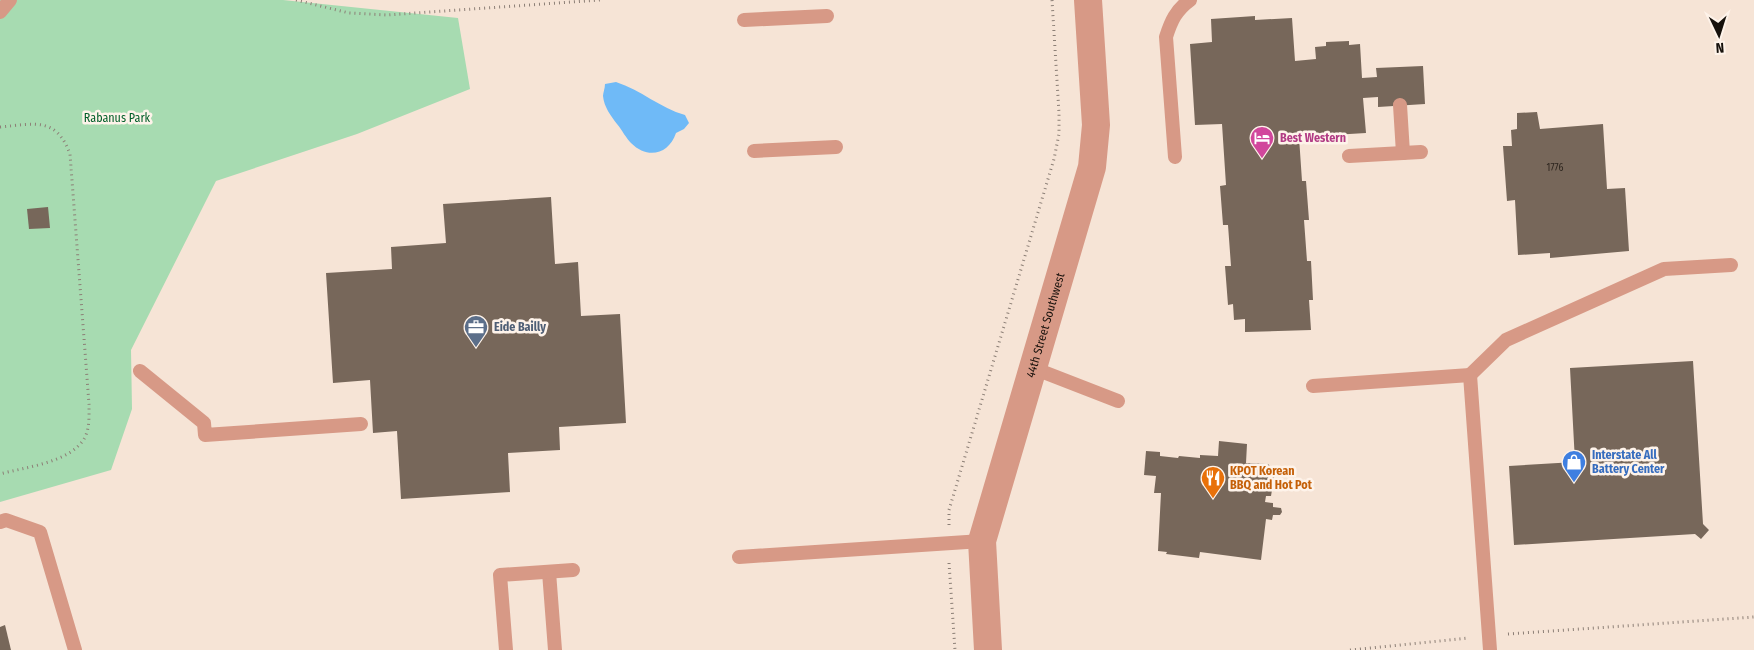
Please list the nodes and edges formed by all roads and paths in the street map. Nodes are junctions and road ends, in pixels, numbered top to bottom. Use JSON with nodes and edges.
{"nodes":[{"id":1,"x":10,"y":0,"type":"edge"},
{"id":2,"x":296,"y":0,"type":"edge"},
{"id":3,"x":600,"y":0,"type":"edge"},
{"id":4,"x":1052,"y":0,"type":"edge"},
{"id":5,"x":1088,"y":0,"type":"edge"},
{"id":6,"x":1190,"y":0,"type":"edge"},
{"id":7,"x":0,"y":12,"type":"edge"},
{"id":8,"x":827,"y":16,"type":"dead end"},
{"id":9,"x":744,"y":20,"type":"dead end"},
{"id":10,"x":1400,"y":106,"type":"dead end"},
{"id":11,"x":0,"y":127,"type":"edge"},
{"id":12,"x":836,"y":147,"type":"dead end"},
{"id":13,"x":754,"y":152,"type":"dead end"},
{"id":14,"x":1421,"y":152,"type":"dead end"},
{"id":15,"x":1403,"y":153,"type":"junction"},
{"id":16,"x":1349,"y":156,"type":"dead end"},
{"id":17,"x":1175,"y":157,"type":"dead end"},
{"id":18,"x":1731,"y":265,"type":"dead end"},
{"id":19,"x":1033,"y":368,"type":"junction"},
{"id":20,"x":140,"y":370,"type":"dead end"},
{"id":21,"x":1470,"y":375,"type":"junction"},
{"id":22,"x":1313,"y":386,"type":"dead end"},
{"id":23,"x":1118,"y":401,"type":"dead end"},
{"id":24,"x":361,"y":424,"type":"dead end"},
{"id":25,"x":0,"y":474,"type":"edge"},
{"id":26,"x":0,"y":522,"type":"edge"},
{"id":27,"x":982,"y":541,"type":"junction"},
{"id":28,"x":949,"y":543,"type":"junction"},
{"id":29,"x":739,"y":557,"type":"dead end"},
{"id":30,"x":573,"y":570,"type":"dead end"},
{"id":31,"x":549,"y":572,"type":"junction"},
{"id":32,"x":1754,"y":617,"type":"edge"},
{"id":33,"x":1490,"y":643,"type":"edge"},
{"id":34,"x":76,"y":650,"type":"edge"},
{"id":35,"x":506,"y":650,"type":"edge"},
{"id":36,"x":555,"y":650,"type":"edge"},
{"id":37,"x":956,"y":650,"type":"edge"},
{"id":38,"x":988,"y":650,"type":"edge"},
{"id":39,"x":1350,"y":650,"type":"edge"}],
"edges":[{"from":1,"to":7,"type":"lane"},
{"from":2,"to":3,"type":"path"},
{"from":4,"to":28,"type":"path"},
{"from":5,"to":19,"type":"street","name":"44th Street Southwest"},
{"from":6,"to":17,"type":"lane"},
{"from":8,"to":9,"type":"lane"},
{"from":10,"to":15,"type":"lane"},
{"from":11,"to":25,"type":"path"},
{"from":12,"to":13,"type":"lane"},
{"from":14,"to":15,"type":"lane"},
{"from":15,"to":16,"type":"lane"},
{"from":18,"to":21,"type":"lane"},
{"from":19,"to":23,"type":"lane"},
{"from":19,"to":27,"type":"street","name":"44th Street Southwest"},
{"from":20,"to":24,"type":"lane"},
{"from":21,"to":22,"type":"lane"},
{"from":21,"to":33,"type":"lane"},
{"from":26,"to":34,"type":"lane"},
{"from":27,"to":28,"type":"lane"},
{"from":27,"to":38,"type":"street","name":"44th Street Southwest"},
{"from":28,"to":29,"type":"lane"},
{"from":28,"to":37,"type":"path"},
{"from":30,"to":31,"type":"lane"},
{"from":31,"to":35,"type":"lane"},
{"from":31,"to":36,"type":"lane"},
{"from":32,"to":33,"type":"path"},
{"from":33,"to":39,"type":"path"}]}
